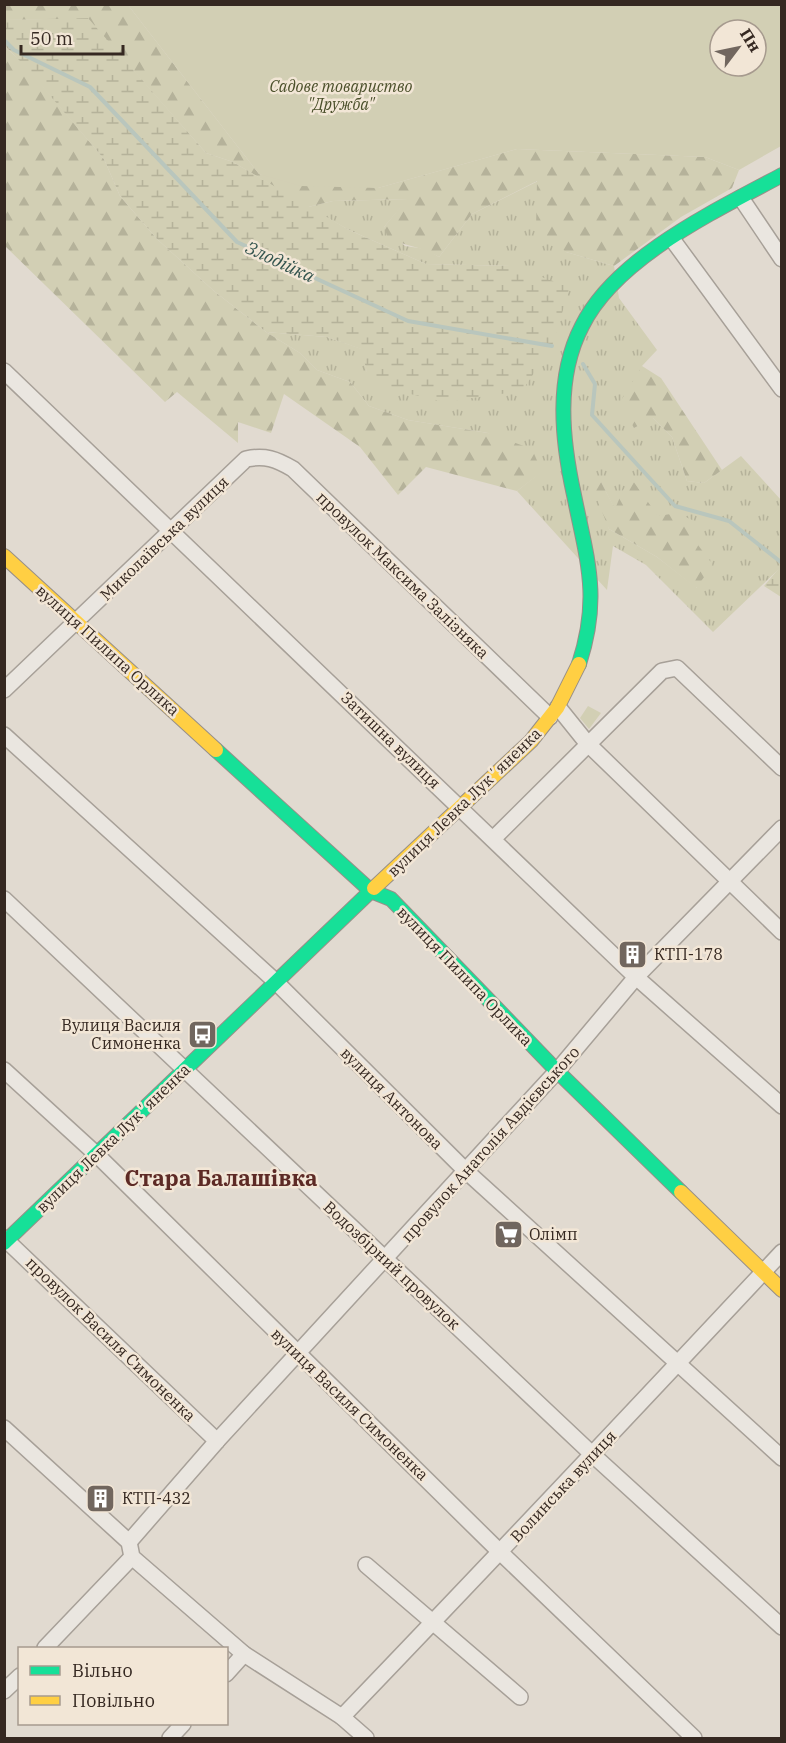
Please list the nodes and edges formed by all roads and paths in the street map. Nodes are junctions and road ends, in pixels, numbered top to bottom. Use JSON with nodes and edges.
{"nodes":[{"id":1,"x":782,"y":175,"type":"edge"},
{"id":2,"x":741,"y":198,"type":"junction"},
{"id":3,"x":672,"y":239,"type":"junction"},
{"id":4,"x":782,"y":259,"type":"edge"},
{"id":5,"x":4,"y":371,"type":"edge"},
{"id":6,"x":782,"y":389,"type":"edge"},
{"id":7,"x":246,"y":459,"type":"joint"},
{"id":8,"x":172,"y":531,"type":"junction"},
{"id":9,"x":4,"y":556,"type":"edge"},
{"id":10,"x":77,"y":621,"type":"junction"},
{"id":11,"x":4,"y":690,"type":"edge"},
{"id":12,"x":554,"y":712,"type":"junction"},
{"id":13,"x":4,"y":735,"type":"edge"},
{"id":14,"x":587,"y":743,"type":"junction"},
{"id":15,"x":782,"y":768,"type":"edge"},
{"id":16,"x":461,"y":807,"type":"junction"},
{"id":17,"x":782,"y":828,"type":"edge"},
{"id":18,"x":493,"y":839,"type":"junction"},
{"id":19,"x":729,"y":884,"type":"junction"},
{"id":20,"x":371,"y":891,"type":"junction"},
{"id":21,"x":4,"y":900,"type":"edge"},
{"id":22,"x":782,"y":932,"type":"edge"},
{"id":23,"x":636,"y":977,"type":"junction"},
{"id":24,"x":275,"y":981,"type":"junction"},
{"id":25,"x":185,"y":1067,"type":"junction"},
{"id":26,"x":4,"y":1070,"type":"edge"},
{"id":27,"x":557,"y":1071,"type":"junction"},
{"id":28,"x":782,"y":1106,"type":"edge"},
{"id":29,"x":96,"y":1154,"type":"junction"},
{"id":30,"x":466,"y":1171,"type":"junction"},
{"id":31,"x":5,"y":1240,"type":"edge"},
{"id":32,"x":782,"y":1252,"type":"edge"},
{"id":33,"x":386,"y":1260,"type":"junction"},
{"id":34,"x":762,"y":1273,"type":"junction"},
{"id":35,"x":782,"y":1290,"type":"edge"},
{"id":36,"x":298,"y":1354,"type":"junction"},
{"id":37,"x":677,"y":1361,"type":"junction"},
{"id":38,"x":4,"y":1428,"type":"edge"},
{"id":39,"x":217,"y":1441,"type":"junction"},
{"id":40,"x":593,"y":1455,"type":"junction"},
{"id":41,"x":782,"y":1458,"type":"edge"},
{"id":42,"x":130,"y":1549,"type":"junction"},
{"id":43,"x":501,"y":1553,"type":"junction"},
{"id":44,"x":366,"y":1565,"type":"dead end"},
{"id":45,"x":433,"y":1622,"type":"junction"},
{"id":46,"x":782,"y":1627,"type":"edge"},
{"id":47,"x":46,"y":1647,"type":"edge"},
{"id":48,"x":244,"y":1654,"type":"junction"},
{"id":49,"x":228,"y":1672,"type":"edge"},
{"id":50,"x":520,"y":1697,"type":"dead end"},
{"id":51,"x":342,"y":1717,"type":"junction"},
{"id":52,"x":182,"y":1725,"type":"edge"},
{"id":53,"x":170,"y":1738,"type":"edge"},
{"id":54,"x":366,"y":1738,"type":"edge"},
{"id":55,"x":694,"y":1738,"type":"edge"}],
"edges":[{"from":1,"to":2,"type":"street","name":"вулиця Левка Лукʼяненка"},
{"from":2,"to":3,"type":"street","name":"вулиця Левка Лукʼяненка"},
{"from":2,"to":4,"type":"street"},
{"from":3,"to":6,"type":"street"},
{"from":3,"to":12,"type":"street","name":"вулиця Левка Лукʼяненка"},
{"from":5,"to":8,"type":"street","name":"Затишна вулиця"},
{"from":7,"to":8,"type":"street","name":"Миколаївська вулиця"},
{"from":7,"to":12,"type":"street","name":"провулок Максима Залізняка"},
{"from":8,"to":10,"type":"street","name":"Миколаївська вулиця"},
{"from":8,"to":16,"type":"street","name":"Затишна вулиця"},
{"from":9,"to":10,"type":"street","name":"вулиця Пилипа Орлика"},
{"from":10,"to":11,"type":"street","name":"Миколаївська вулиця"},
{"from":10,"to":20,"type":"street","name":"вулиця Пилипа Орлика"},
{"from":12,"to":14,"type":"street","name":"провулок Максима Залізняка"},
{"from":12,"to":16,"type":"street","name":"вулиця Левка Лукʼяненка"},
{"from":13,"to":24,"type":"street","name":"вулиця Антонова"},
{"from":14,"to":15,"type":"street"},
{"from":14,"to":18,"type":"street"},
{"from":14,"to":19,"type":"street","name":"провулок Максима Залізняка"},
{"from":16,"to":18,"type":"street","name":"Затишна вулиця"},
{"from":16,"to":20,"type":"street","name":"вулиця Левка Лукʼяненка"},
{"from":17,"to":19,"type":"street","name":"провулок Анатолія Авдієвського"},
{"from":18,"to":23,"type":"street","name":"Затишна вулиця"},
{"from":19,"to":22,"type":"street","name":"провулок Максима Залізняка"},
{"from":19,"to":23,"type":"street","name":"провулок Анатолія Авдієвського"},
{"from":20,"to":24,"type":"street","name":"вулиця Левка Лукʼяненка"},
{"from":20,"to":27,"type":"street","name":"вулиця Пилипа Орлика"},
{"from":21,"to":25,"type":"street","name":"Водозбірний провулок"},
{"from":23,"to":27,"type":"street","name":"провулок Анатолія Авдієвського"},
{"from":23,"to":28,"type":"street","name":"Затишна вулиця"},
{"from":24,"to":25,"type":"street","name":"вулиця Левка Лукʼяненка"},
{"from":24,"to":30,"type":"street","name":"вулиця Антонова"},
{"from":25,"to":29,"type":"street","name":"вулиця Левка Лукʼяненка"},
{"from":25,"to":33,"type":"street","name":"Водозбірний провулок"},
{"from":26,"to":29,"type":"street","name":"вулиця Василя Симоненка"},
{"from":27,"to":30,"type":"street","name":"провулок Анатолія Авдієвського"},
{"from":27,"to":34,"type":"street","name":"вулиця Пилипа Орлика"},
{"from":29,"to":31,"type":"street","name":"вулиця Левка Лукʼяненка"},
{"from":29,"to":36,"type":"street","name":"вулиця Василя Симоненка"},
{"from":30,"to":33,"type":"street","name":"провулок Анатолія Авдієвського"},
{"from":30,"to":37,"type":"street","name":"вулиця Антонова"},
{"from":31,"to":39,"type":"street","name":"провулок Василя Симоненка"},
{"from":32,"to":34,"type":"street","name":"Волинська вулиця"},
{"from":33,"to":36,"type":"street","name":"провулок Анатолія Авдієвського"},
{"from":33,"to":40,"type":"street","name":"Водозбірний провулок"},
{"from":34,"to":35,"type":"street","name":"вулиця Пилипа Орлика"},
{"from":34,"to":37,"type":"street","name":"Волинська вулиця"},
{"from":36,"to":39,"type":"street","name":"провулок Анатолія Авдієвського"},
{"from":36,"to":43,"type":"street","name":"вулиця Василя Симоненка"},
{"from":37,"to":40,"type":"street","name":"Волинська вулиця"},
{"from":37,"to":41,"type":"street","name":"вулиця Антонова"},
{"from":38,"to":42,"type":"street"},
{"from":39,"to":42,"type":"street","name":"провулок Анатолія Авдієвського"},
{"from":40,"to":43,"type":"street","name":"Волинська вулиця"},
{"from":40,"to":46,"type":"street","name":"Водозбірний провулок"},
{"from":42,"to":47,"type":"street","name":"провулок Анатолія Авдієвського"},
{"from":42,"to":48,"type":"street"},
{"from":43,"to":45,"type":"street","name":"Волинська вулиця"},
{"from":43,"to":55,"type":"street","name":"вулиця Василя Симоненка"},
{"from":44,"to":45,"type":"street"},
{"from":45,"to":50,"type":"street"},
{"from":45,"to":51,"type":"street","name":"Волинська вулиця"},
{"from":48,"to":49,"type":"street"},
{"from":48,"to":51,"type":"street"},
{"from":51,"to":54,"type":"street"},
{"from":52,"to":53,"type":"street"}]}
